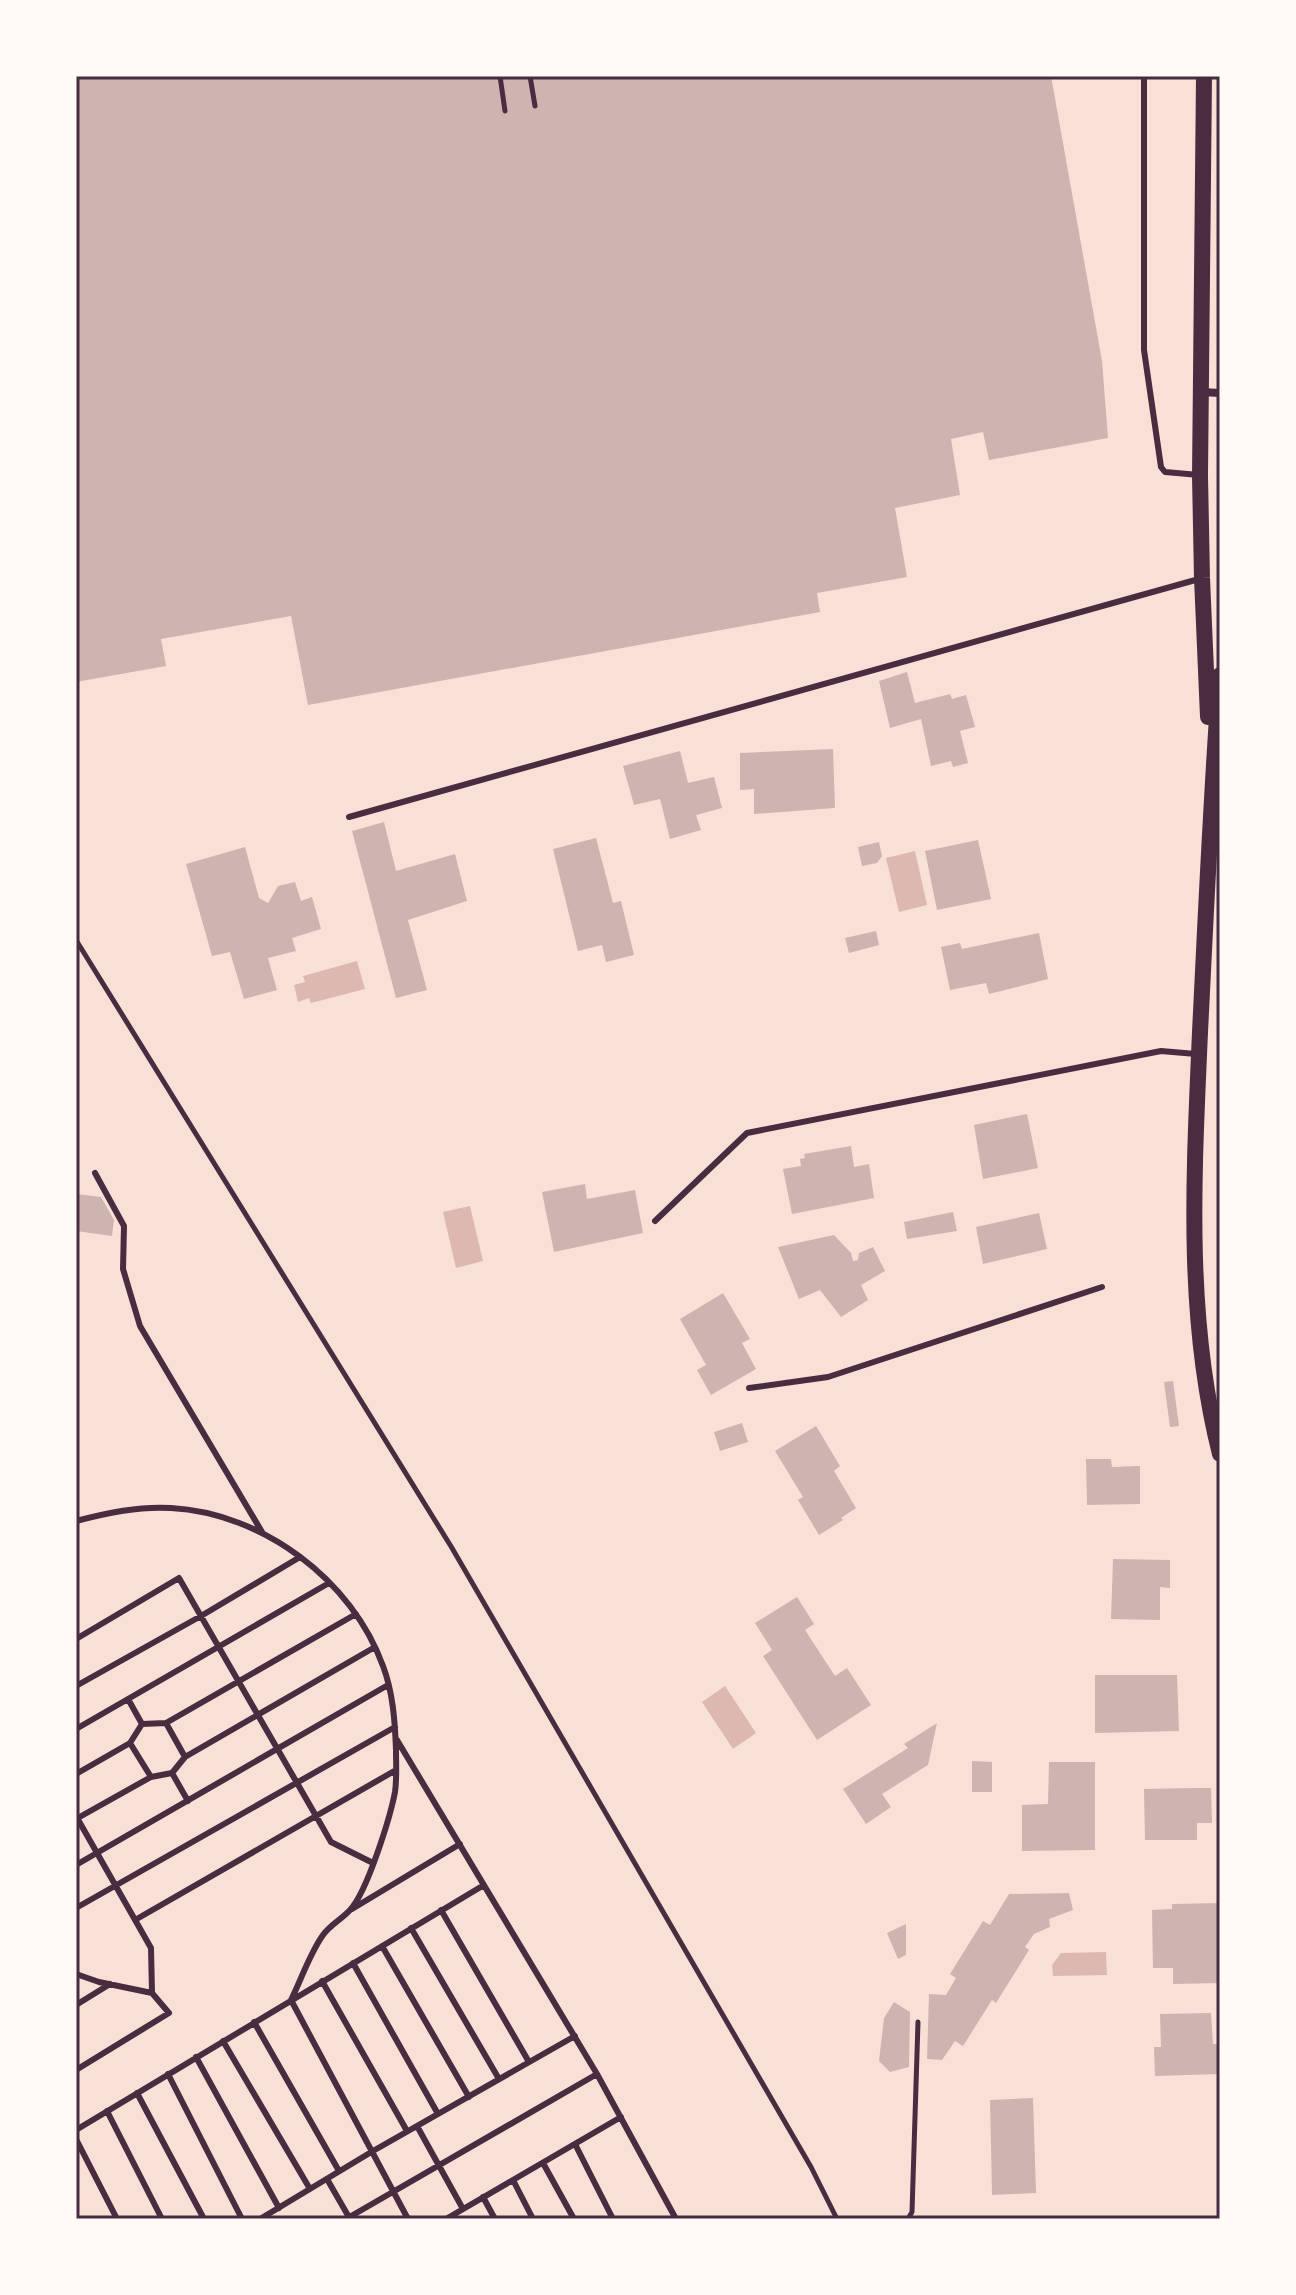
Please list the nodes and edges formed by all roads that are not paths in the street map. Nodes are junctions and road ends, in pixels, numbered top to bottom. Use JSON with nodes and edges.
{"nodes":[{"id":1,"x":1144,"y":76,"type":"edge"},
{"id":2,"x":1204,"y":76,"type":"edge"},
{"id":3,"x":1201,"y":392,"type":"junction"},
{"id":4,"x":1220,"y":393,"type":"edge"},
{"id":5,"x":1200,"y":476,"type":"junction"},
{"id":6,"x":1202,"y":578,"type":"junction"},
{"id":7,"x":1220,"y":675,"type":"edge"},
{"id":8,"x":1212,"y":791,"type":"junction"},
{"id":9,"x":349,"y":817,"type":"dead end"},
{"id":10,"x":1199,"y":1054,"type":"junction"},
{"id":11,"x":95,"y":1173,"type":"dead end"},
{"id":12,"x":655,"y":1221,"type":"dead end"},
{"id":13,"x":1102,"y":1287,"type":"dead end"},
{"id":14,"x":749,"y":1388,"type":"dead end"},
{"id":15,"x":1220,"y":1454,"type":"edge"},
{"id":16,"x":76,"y":1521,"type":"edge"},
{"id":17,"x":262,"y":1532,"type":"junction"},
{"id":18,"x":300,"y":1557,"type":"junction"},
{"id":19,"x":329,"y":1583,"type":"junction"},
{"id":20,"x":356,"y":1614,"type":"junction"},
{"id":21,"x":201,"y":1616,"type":"junction"},
{"id":22,"x":76,"y":1639,"type":"edge"},
{"id":23,"x":218,"y":1647,"type":"junction"},
{"id":24,"x":375,"y":1647,"type":"junction"},
{"id":25,"x":238,"y":1681,"type":"junction"},
{"id":26,"x":388,"y":1685,"type":"junction"},
{"id":27,"x":76,"y":1686,"type":"edge"},
{"id":28,"x":128,"y":1699,"type":"junction"},
{"id":29,"x":257,"y":1715,"type":"junction"},
{"id":30,"x":166,"y":1723,"type":"junction"},
{"id":31,"x":142,"y":1724,"type":"junction"},
{"id":32,"x":395,"y":1727,"type":"junction"},
{"id":33,"x":76,"y":1729,"type":"edge"},
{"id":34,"x":395,"y":1737,"type":"junction"},
{"id":35,"x":130,"y":1743,"type":"junction"},
{"id":36,"x":277,"y":1750,"type":"junction"},
{"id":37,"x":185,"y":1757,"type":"junction"},
{"id":38,"x":396,"y":1770,"type":"junction"},
{"id":39,"x":172,"y":1773,"type":"junction"},
{"id":40,"x":76,"y":1774,"type":"edge"},
{"id":41,"x":151,"y":1777,"type":"junction"},
{"id":42,"x":296,"y":1783,"type":"junction"},
{"id":43,"x":188,"y":1801,"type":"junction"},
{"id":44,"x":315,"y":1817,"type":"junction"},
{"id":45,"x":77,"y":1818,"type":"edge"},
{"id":46,"x":460,"y":1844,"type":"junction"},
{"id":47,"x":97,"y":1853,"type":"junction"},
{"id":48,"x":373,"y":1863,"type":"junction"},
{"id":49,"x":76,"y":1865,"type":"edge"},
{"id":50,"x":484,"y":1885,"type":"junction"},
{"id":51,"x":116,"y":1886,"type":"junction"},
{"id":52,"x":76,"y":1908,"type":"edge"},
{"id":53,"x":352,"y":1909,"type":"junction"},
{"id":54,"x":441,"y":1910,"type":"junction"},
{"id":55,"x":135,"y":1920,"type":"junction"},
{"id":56,"x":411,"y":1928,"type":"junction"},
{"id":57,"x":382,"y":1946,"type":"junction"},
{"id":58,"x":353,"y":1963,"type":"junction"},
{"id":59,"x":76,"y":1974,"type":"edge"},
{"id":60,"x":322,"y":1981,"type":"junction"},
{"id":61,"x":110,"y":1984,"type":"junction"},
{"id":62,"x":152,"y":1993,"type":"junction"},
{"id":63,"x":291,"y":2000,"type":"junction"},
{"id":64,"x":76,"y":2005,"type":"edge"},
{"id":65,"x":254,"y":2022,"type":"junction"},
{"id":66,"x":575,"y":2036,"type":"junction"},
{"id":67,"x":223,"y":2041,"type":"junction"},
{"id":68,"x":196,"y":2057,"type":"junction"},
{"id":69,"x":529,"y":2062,"type":"junction"},
{"id":70,"x":76,"y":2070,"type":"edge"},
{"id":71,"x":168,"y":2074,"type":"junction"},
{"id":72,"x":597,"y":2074,"type":"junction"},
{"id":73,"x":499,"y":2079,"type":"junction"},
{"id":74,"x":137,"y":2093,"type":"junction"},
{"id":75,"x":469,"y":2097,"type":"junction"},
{"id":76,"x":107,"y":2111,"type":"junction"},
{"id":77,"x":438,"y":2114,"type":"junction"},
{"id":78,"x":621,"y":2117,"type":"junction"},
{"id":79,"x":417,"y":2126,"type":"junction"},
{"id":80,"x":76,"y":2130,"type":"edge"},
{"id":81,"x":407,"y":2131,"type":"junction"},
{"id":82,"x":76,"y":2139,"type":"edge"},
{"id":83,"x":575,"y":2144,"type":"junction"},
{"id":84,"x":373,"y":2151,"type":"junction"},
{"id":85,"x":543,"y":2163,"type":"junction"},
{"id":86,"x":439,"y":2166,"type":"junction"},
{"id":87,"x":339,"y":2171,"type":"junction"},
{"id":88,"x":327,"y":2179,"type":"junction"},
{"id":89,"x":513,"y":2180,"type":"junction"},
{"id":90,"x":310,"y":2189,"type":"junction"},
{"id":91,"x":394,"y":2191,"type":"junction"},
{"id":92,"x":483,"y":2197,"type":"junction"},
{"id":93,"x":279,"y":2208,"type":"junction"},
{"id":94,"x":463,"y":2209,"type":"junction"},
{"id":95,"x":349,"y":2218,"type":"edge"},
{"id":96,"x":451,"y":2218,"type":"edge"},
{"id":97,"x":117,"y":2219,"type":"edge"},
{"id":98,"x":162,"y":2219,"type":"edge"},
{"id":99,"x":204,"y":2219,"type":"edge"},
{"id":100,"x":242,"y":2219,"type":"edge"},
{"id":101,"x":260,"y":2219,"type":"edge"},
{"id":102,"x":408,"y":2219,"type":"edge"},
{"id":103,"x":495,"y":2219,"type":"edge"},
{"id":104,"x":533,"y":2219,"type":"edge"},
{"id":105,"x":574,"y":2219,"type":"edge"},
{"id":106,"x":613,"y":2219,"type":"edge"},
{"id":107,"x":676,"y":2219,"type":"edge"}],
"edges":[{"from":1,"to":5,"type":"lane"},
{"from":2,"to":3,"type":"main road"},
{"from":3,"to":4,"type":"street"},
{"from":3,"to":5,"type":"main road"},
{"from":5,"to":6,"type":"main road"},
{"from":6,"to":8,"type":"main road"},
{"from":6,"to":9,"type":"lane"},
{"from":7,"to":8,"type":"main road"},
{"from":8,"to":10,"type":"main road"},
{"from":10,"to":12,"type":"lane"},
{"from":10,"to":15,"type":"main road"},
{"from":11,"to":17,"type":"lane"},
{"from":13,"to":14,"type":"lane"},
{"from":16,"to":17,"type":"lane"},
{"from":17,"to":18,"type":"lane"},
{"from":18,"to":19,"type":"lane"},
{"from":18,"to":21,"type":"lane"},
{"from":19,"to":20,"type":"lane"},
{"from":19,"to":23,"type":"lane"},
{"from":20,"to":24,"type":"lane"},
{"from":20,"to":25,"type":"lane"},
{"from":21,"to":22,"type":"lane"},
{"from":21,"to":23,"type":"lane"},
{"from":21,"to":27,"type":"lane"},
{"from":23,"to":25,"type":"lane"},
{"from":23,"to":28,"type":"lane"},
{"from":24,"to":26,"type":"lane"},
{"from":24,"to":29,"type":"lane"},
{"from":25,"to":29,"type":"lane"},
{"from":25,"to":30,"type":"lane"},
{"from":26,"to":32,"type":"lane"},
{"from":26,"to":36,"type":"lane"},
{"from":28,"to":31,"type":"lane"},
{"from":28,"to":33,"type":"lane"},
{"from":29,"to":36,"type":"lane"},
{"from":29,"to":37,"type":"lane"},
{"from":30,"to":31,"type":"lane"},
{"from":30,"to":37,"type":"lane"},
{"from":31,"to":35,"type":"lane"},
{"from":32,"to":34,"type":"lane"},
{"from":32,"to":42,"type":"lane"},
{"from":34,"to":38,"type":"lane"},
{"from":34,"to":46,"type":"lane"},
{"from":35,"to":40,"type":"lane"},
{"from":35,"to":41,"type":"lane"},
{"from":36,"to":42,"type":"lane"},
{"from":36,"to":43,"type":"lane"},
{"from":37,"to":39,"type":"lane"},
{"from":38,"to":44,"type":"lane"},
{"from":38,"to":48,"type":"lane"},
{"from":39,"to":41,"type":"lane"},
{"from":39,"to":43,"type":"lane"},
{"from":41,"to":45,"type":"lane"},
{"from":42,"to":44,"type":"lane"},
{"from":42,"to":51,"type":"lane"},
{"from":43,"to":47,"type":"lane"},
{"from":44,"to":48,"type":"lane"},
{"from":44,"to":55,"type":"lane"},
{"from":45,"to":47,"type":"lane"},
{"from":46,"to":50,"type":"lane"},
{"from":46,"to":53,"type":"lane"},
{"from":47,"to":49,"type":"lane"},
{"from":47,"to":51,"type":"lane"},
{"from":48,"to":53,"type":"lane"},
{"from":50,"to":54,"type":"lane"},
{"from":50,"to":66,"type":"lane"},
{"from":51,"to":52,"type":"lane"},
{"from":51,"to":55,"type":"lane"},
{"from":53,"to":63,"type":"lane"},
{"from":54,"to":56,"type":"lane"},
{"from":54,"to":69,"type":"lane"},
{"from":55,"to":62,"type":"lane"},
{"from":56,"to":57,"type":"lane"},
{"from":56,"to":73,"type":"lane"},
{"from":57,"to":58,"type":"lane"},
{"from":57,"to":75,"type":"lane"},
{"from":58,"to":60,"type":"lane"},
{"from":58,"to":77,"type":"lane"},
{"from":59,"to":61,"type":"lane"},
{"from":60,"to":63,"type":"lane"},
{"from":60,"to":81,"type":"lane"},
{"from":61,"to":62,"type":"lane"},
{"from":61,"to":64,"type":"lane"},
{"from":62,"to":70,"type":"lane"},
{"from":63,"to":65,"type":"lane"},
{"from":63,"to":84,"type":"lane"},
{"from":65,"to":67,"type":"lane"},
{"from":65,"to":87,"type":"lane"},
{"from":66,"to":69,"type":"lane"},
{"from":66,"to":72,"type":"lane"},
{"from":67,"to":68,"type":"lane"},
{"from":67,"to":90,"type":"lane"},
{"from":68,"to":71,"type":"lane"},
{"from":68,"to":93,"type":"lane"},
{"from":69,"to":73,"type":"lane"},
{"from":71,"to":74,"type":"lane"},
{"from":71,"to":100,"type":"lane"},
{"from":72,"to":78,"type":"lane"},
{"from":72,"to":86,"type":"lane"},
{"from":73,"to":75,"type":"lane"},
{"from":74,"to":76,"type":"lane"},
{"from":74,"to":99,"type":"lane"},
{"from":75,"to":77,"type":"lane"},
{"from":76,"to":80,"type":"lane"},
{"from":76,"to":98,"type":"lane"},
{"from":77,"to":79,"type":"lane"},
{"from":78,"to":83,"type":"lane"},
{"from":78,"to":107,"type":"lane"},
{"from":79,"to":81,"type":"lane"},
{"from":79,"to":86,"type":"lane"},
{"from":81,"to":84,"type":"lane"},
{"from":82,"to":97,"type":"lane"},
{"from":83,"to":85,"type":"lane"},
{"from":83,"to":106,"type":"lane"},
{"from":84,"to":87,"type":"lane"},
{"from":84,"to":91,"type":"lane"},
{"from":85,"to":89,"type":"lane"},
{"from":85,"to":105,"type":"lane"},
{"from":86,"to":91,"type":"lane"},
{"from":86,"to":94,"type":"lane"},
{"from":87,"to":88,"type":"lane"},
{"from":88,"to":90,"type":"lane"},
{"from":88,"to":95,"type":"lane"},
{"from":89,"to":92,"type":"lane"},
{"from":89,"to":104,"type":"lane"},
{"from":90,"to":93,"type":"lane"},
{"from":91,"to":95,"type":"lane"},
{"from":91,"to":102,"type":"lane"},
{"from":92,"to":94,"type":"lane"},
{"from":92,"to":103,"type":"lane"},
{"from":93,"to":101,"type":"lane"},
{"from":94,"to":96,"type":"lane"}]}
